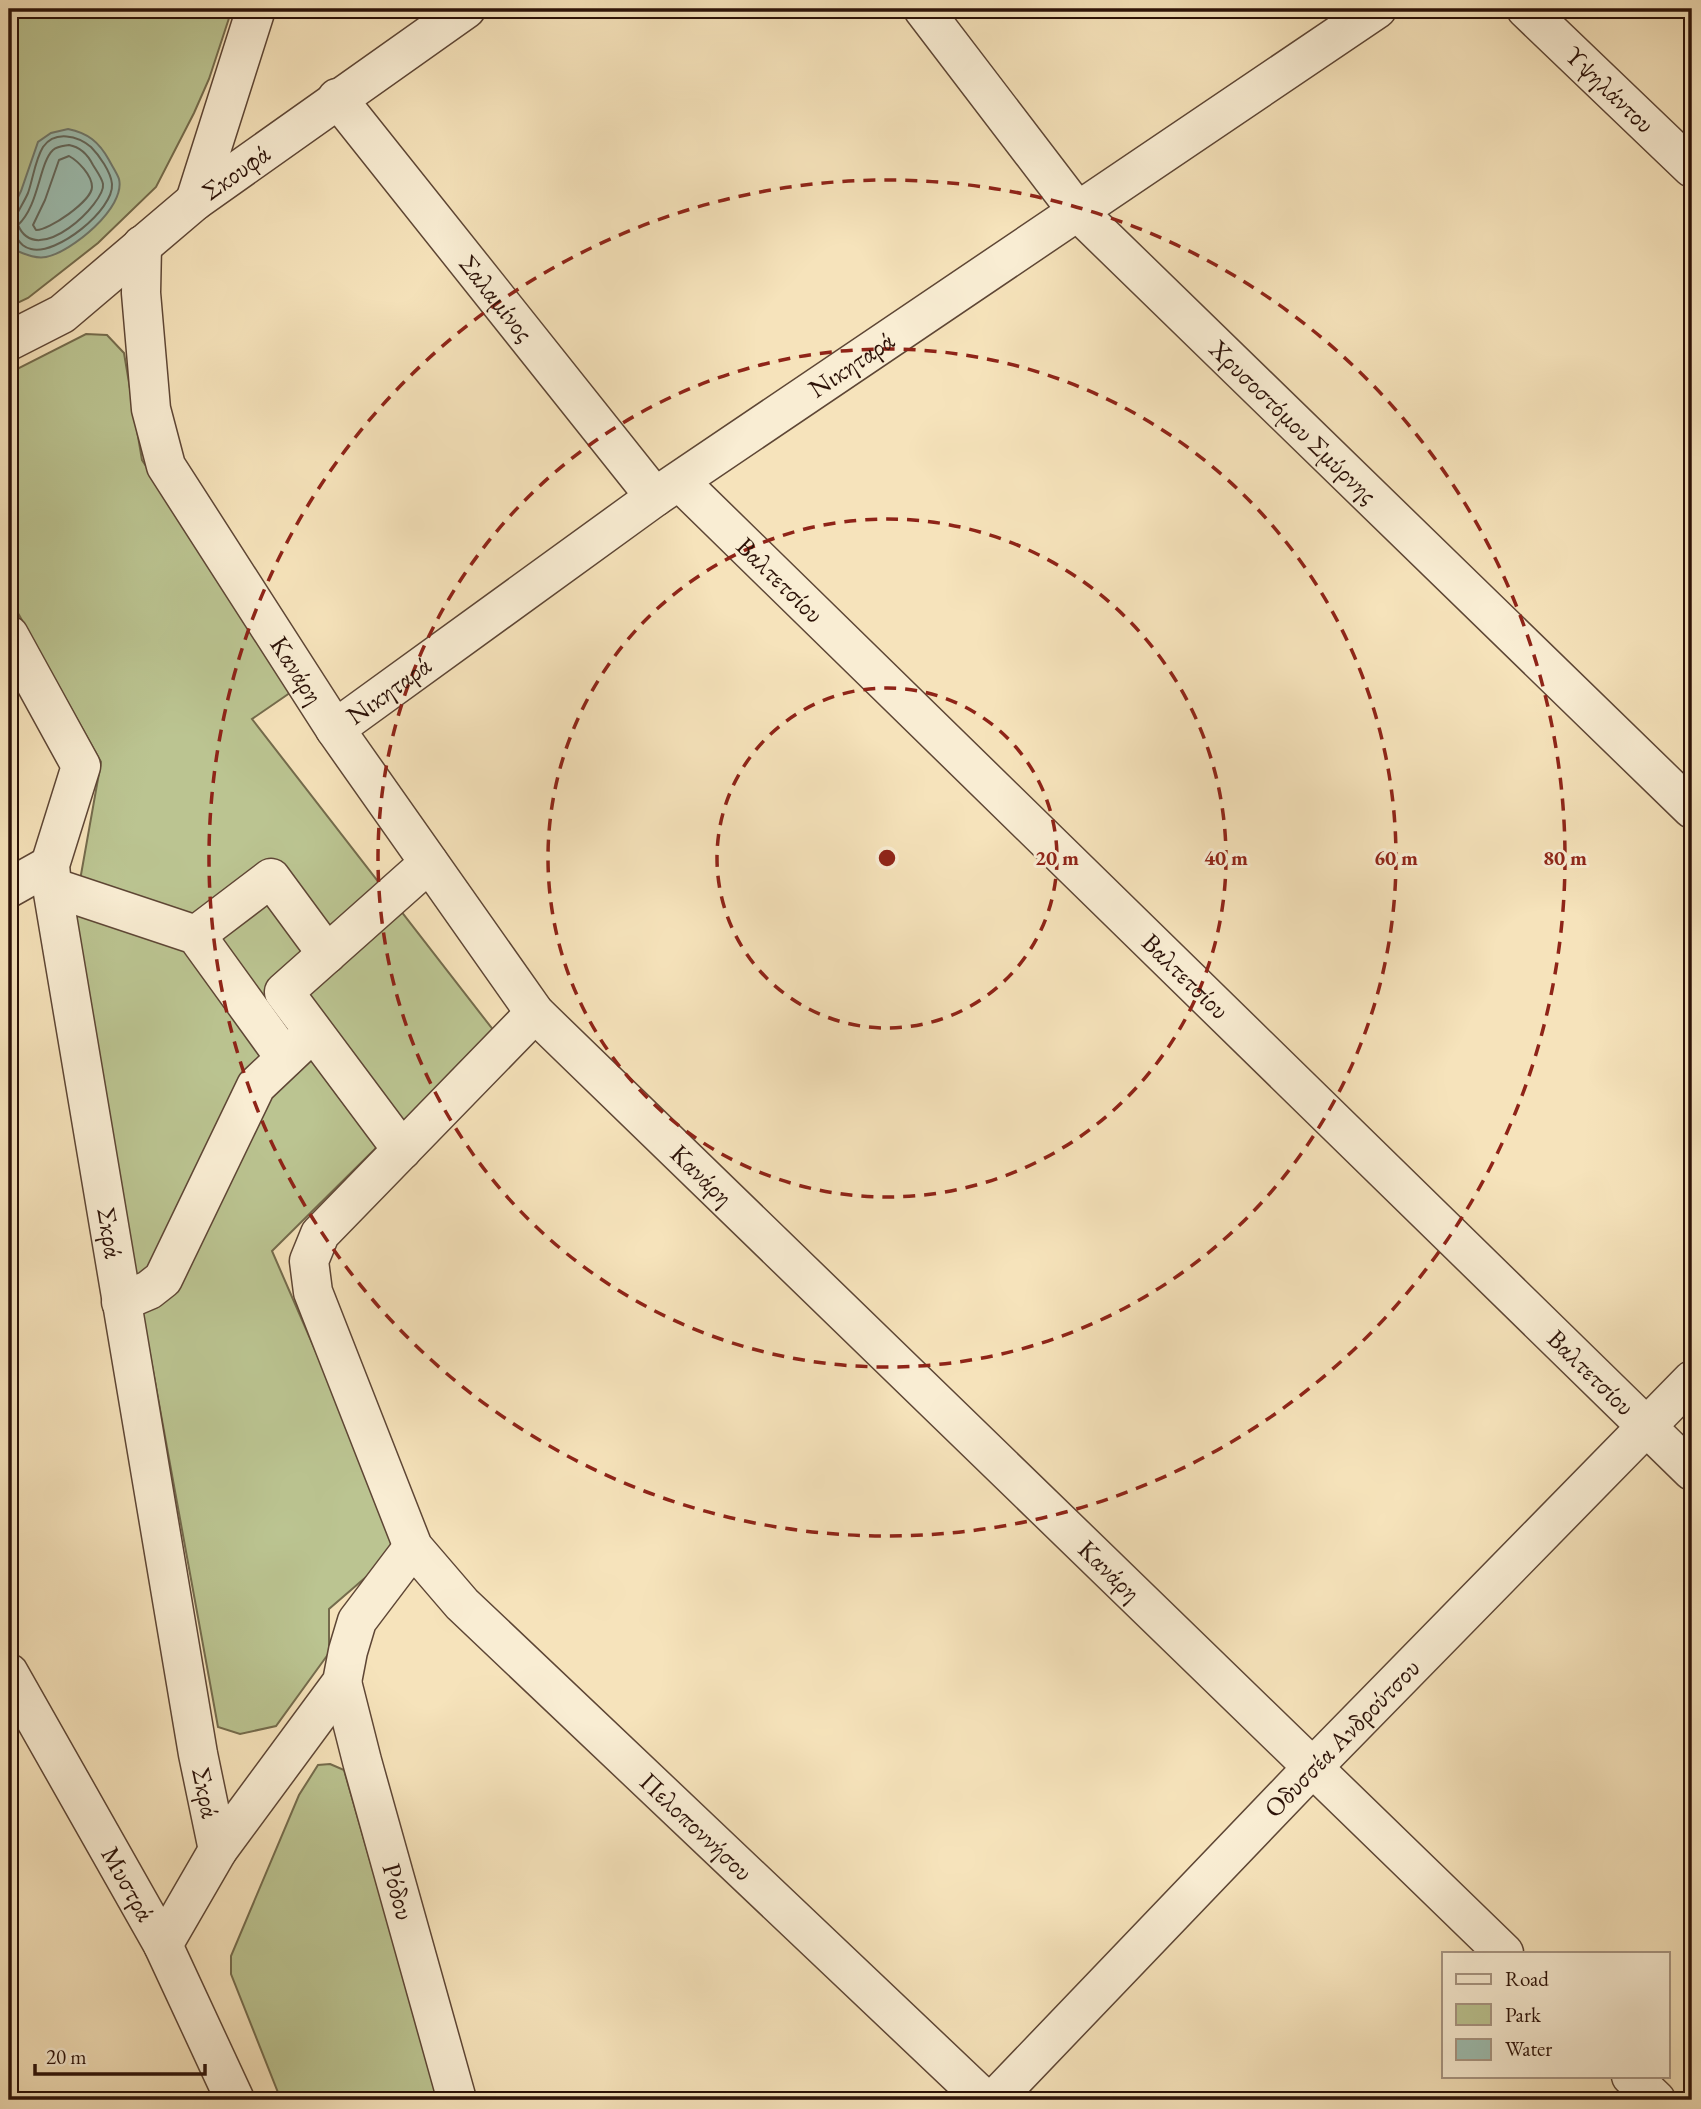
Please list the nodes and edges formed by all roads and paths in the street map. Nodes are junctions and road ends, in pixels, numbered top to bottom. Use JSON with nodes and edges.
{"nodes":[{"id":1,"x":256,"y":9,"type":"edge"},
{"id":2,"x":466,"y":9,"type":"edge"},
{"id":3,"x":923,"y":9,"type":"edge"},
{"id":4,"x":1377,"y":9,"type":"edge"},
{"id":5,"x":1526,"y":9,"type":"edge"},
{"id":6,"x":337,"y":98,"type":"junction"},
{"id":7,"x":1692,"y":168,"type":"edge"},
{"id":8,"x":195,"y":201,"type":"junction"},
{"id":9,"x":1078,"y":212,"type":"junction"},
{"id":10,"x":142,"y":245,"type":"junction"},
{"id":11,"x":9,"y":341,"type":"edge"},
{"id":12,"x":667,"y":490,"type":"junction"},
{"id":13,"x":9,"y":635,"type":"edge"},
{"id":14,"x":335,"y":729,"type":"junction"},
{"id":15,"x":1692,"y":809,"type":"edge"},
{"id":16,"x":429,"y":863,"type":"junction"},
{"id":17,"x":51,"y":876,"type":"junction"},
{"id":18,"x":9,"y":888,"type":"edge"},
{"id":19,"x":196,"y":935,"type":"junction"},
{"id":20,"x":327,"y":954,"type":"junction"},
{"id":21,"x":535,"y":1013,"type":"junction"},
{"id":22,"x":313,"y":1032,"type":"junction"},
{"id":23,"x":285,"y":1058,"type":"junction"},
{"id":24,"x":402,"y":1150,"type":"junction"},
{"id":25,"x":121,"y":1302,"type":"junction"},
{"id":26,"x":1692,"y":1380,"type":"edge"},
{"id":27,"x":1646,"y":1427,"type":"junction"},
{"id":28,"x":1692,"y":1471,"type":"edge"},
{"id":29,"x":413,"y":1548,"type":"junction"},
{"id":30,"x":9,"y":1673,"type":"edge"},
{"id":31,"x":342,"y":1682,"type":"junction"},
{"id":32,"x":1312,"y":1768,"type":"junction"},
{"id":33,"x":218,"y":1850,"type":"junction"},
{"id":34,"x":163,"y":1945,"type":"junction"},
{"id":35,"x":1503,"y":1952,"type":"edge"},
{"id":36,"x":1633,"y":2078,"type":"edge"},
{"id":37,"x":235,"y":2100,"type":"edge"},
{"id":38,"x":457,"y":2100,"type":"edge"},
{"id":39,"x":985,"y":2100,"type":"edge"},
{"id":40,"x":995,"y":2100,"type":"edge"},
{"id":41,"x":1656,"y":2100,"type":"edge"}],
"edges":[{"from":1,"to":8,"type":"street"},
{"from":2,"to":6,"type":"street","name":"Σκουφά"},
{"from":3,"to":9,"type":"street","name":"Χρυσοστόμου Σμύρνης"},
{"from":4,"to":9,"type":"street","name":"Νικηταρά"},
{"from":5,"to":7,"type":"street","name":"Υψηλάντου"},
{"from":6,"to":8,"type":"street","name":"Σκουφά"},
{"from":6,"to":12,"type":"street","name":"Σαλαμίνος"},
{"from":8,"to":10,"type":"street","name":"Σκουφά"},
{"from":9,"to":12,"type":"street","name":"Νικηταρά"},
{"from":9,"to":15,"type":"street","name":"Χρυσοστόμου Σμύρνης"},
{"from":10,"to":11,"type":"street","name":"Σκουφά"},
{"from":10,"to":14,"type":"street","name":"Κανάρη"},
{"from":12,"to":14,"type":"street","name":"Νικηταρά"},
{"from":12,"to":27,"type":"street","name":"Βαλτετσίου"},
{"from":13,"to":17,"type":"street","name":"Σκρά"},
{"from":14,"to":16,"type":"street","name":"Κανάρη"},
{"from":16,"to":20,"type":"street"},
{"from":16,"to":21,"type":"street","name":"Κανάρη"},
{"from":17,"to":18,"type":"street"},
{"from":17,"to":19,"type":"street"},
{"from":17,"to":25,"type":"street","name":"Σκρά"},
{"from":19,"to":20,"type":"street"},
{"from":19,"to":23,"type":"street"},
{"from":20,"to":22,"type":"street"},
{"from":21,"to":24,"type":"street","name":"Πελοποννήσου"},
{"from":21,"to":32,"type":"street","name":"Κανάρη"},
{"from":22,"to":23,"type":"street"},
{"from":22,"to":24,"type":"street"},
{"from":23,"to":25,"type":"street"},
{"from":24,"to":29,"type":"street","name":"Πελοποννήσου"},
{"from":25,"to":33,"type":"street","name":"Σκρά"},
{"from":26,"to":27,"type":"street","name":"Οδυσσέα Ανδρούτσου"},
{"from":27,"to":28,"type":"street","name":"Βαλτετσίου"},
{"from":27,"to":32,"type":"street","name":"Οδυσσέα Ανδρούτσου"},
{"from":29,"to":31,"type":"street"},
{"from":29,"to":39,"type":"street","name":"Πελοποννήσου"},
{"from":30,"to":34,"type":"street","name":"Μυστρά"},
{"from":31,"to":33,"type":"street"},
{"from":31,"to":38,"type":"street","name":"Ρόδου"},
{"from":32,"to":35,"type":"street","name":"Κανάρη"},
{"from":32,"to":40,"type":"street","name":"Οδυσσέα Ανδρούτσου"},
{"from":33,"to":34,"type":"street"},
{"from":34,"to":37,"type":"street","name":"Μυστρά"},
{"from":36,"to":41,"type":"street"}]}
